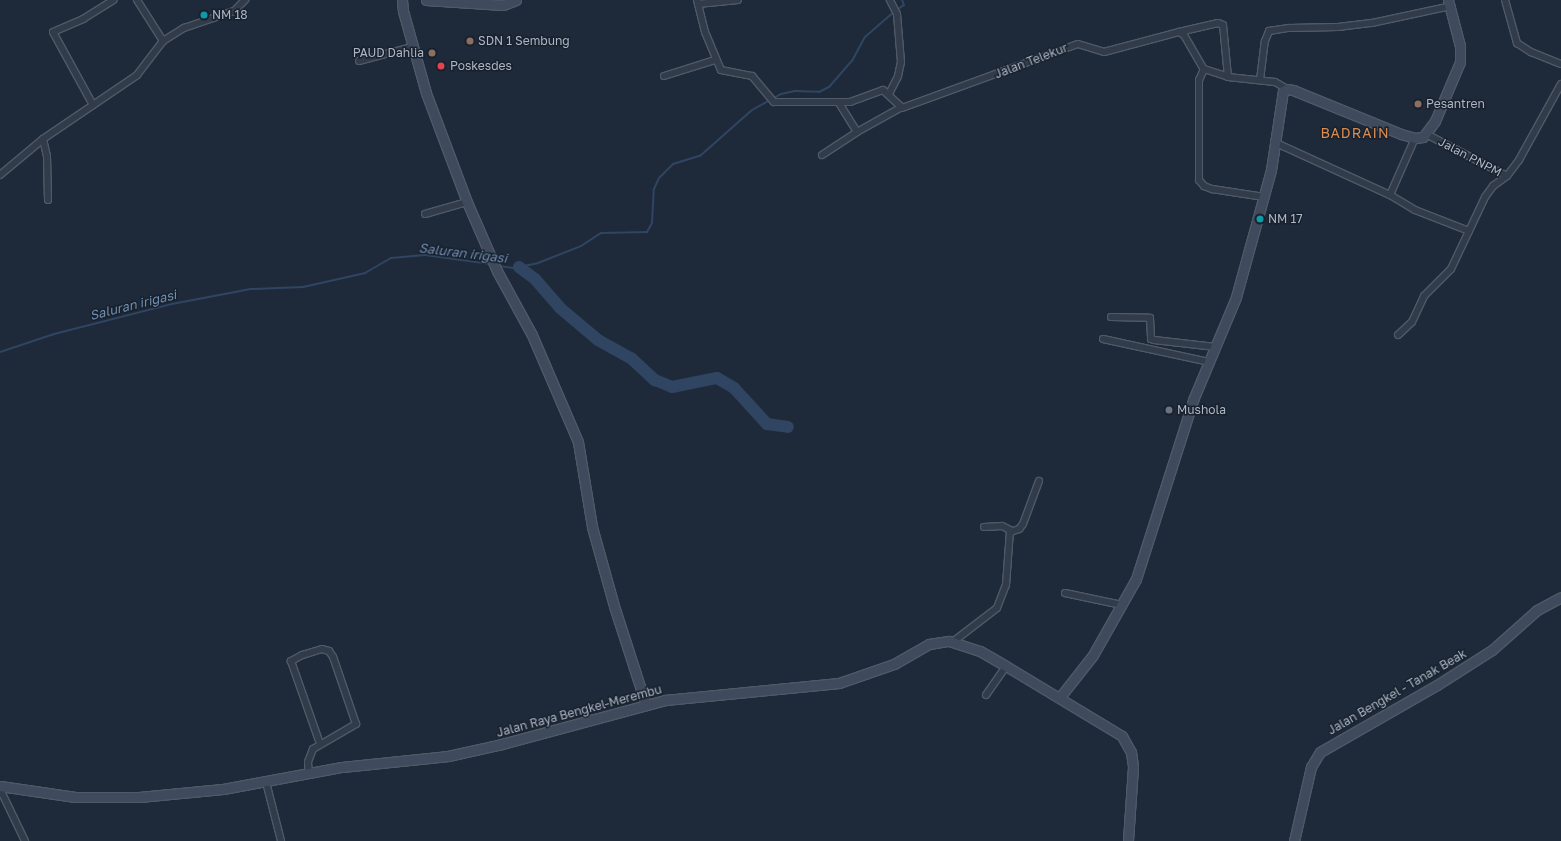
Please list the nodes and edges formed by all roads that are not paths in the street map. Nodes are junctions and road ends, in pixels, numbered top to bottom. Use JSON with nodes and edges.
{"nodes":[{"id":1,"x":114,"y":0,"type":"edge"},
{"id":2,"x":137,"y":0,"type":"edge"},
{"id":3,"x":402,"y":0,"type":"edge"},
{"id":4,"x":426,"y":0,"type":"edge"},
{"id":5,"x":516,"y":0,"type":"edge"},
{"id":6,"x":738,"y":0,"type":"edge"},
{"id":7,"x":890,"y":0,"type":"edge"},
{"id":8,"x":1505,"y":0,"type":"edge"},
{"id":9,"x":243,"y":1,"type":"edge"},
{"id":10,"x":697,"y":2,"type":"edge"},
{"id":11,"x":1450,"y":3,"type":"edge"},
{"id":12,"x":1179,"y":32,"type":"junction"},
{"id":13,"x":163,"y":41,"type":"junction"},
{"id":14,"x":412,"y":47,"type":"junction"},
{"id":15,"x":715,"y":60,"type":"junction"},
{"id":16,"x":359,"y":61,"type":"dead end"},
{"id":17,"x":1561,"y":64,"type":"edge"},
{"id":18,"x":1204,"y":69,"type":"junction"},
{"id":19,"x":664,"y":76,"type":"dead end"},
{"id":20,"x":1228,"y":77,"type":"junction"},
{"id":21,"x":1260,"y":80,"type":"junction"},
{"id":22,"x":1561,"y":84,"type":"edge"},
{"id":23,"x":1287,"y":88,"type":"junction"},
{"id":24,"x":889,"y":94,"type":"junction"},
{"id":25,"x":839,"y":102,"type":"junction"},
{"id":26,"x":93,"y":105,"type":"junction"},
{"id":27,"x":900,"y":108,"type":"junction"},
{"id":28,"x":857,"y":132,"type":"junction"},
{"id":29,"x":1426,"y":134,"type":"junction"},
{"id":30,"x":1415,"y":138,"type":"junction"},
{"id":31,"x":44,"y":139,"type":"junction"},
{"id":32,"x":1274,"y":142,"type":"junction"},
{"id":33,"x":822,"y":155,"type":"dead end"},
{"id":34,"x":0,"y":175,"type":"edge"},
{"id":35,"x":1507,"y":176,"type":"junction"},
{"id":36,"x":1390,"y":195,"type":"junction"},
{"id":37,"x":1264,"y":198,"type":"junction"},
{"id":38,"x":48,"y":200,"type":"dead end"},
{"id":39,"x":467,"y":202,"type":"junction"},
{"id":40,"x":425,"y":214,"type":"dead end"},
{"id":41,"x":1469,"y":232,"type":"junction"},
{"id":42,"x":1111,"y":317,"type":"dead end"},
{"id":43,"x":1398,"y":336,"type":"dead end"},
{"id":44,"x":1103,"y":340,"type":"dead end"},
{"id":45,"x":1216,"y":347,"type":"junction"},
{"id":46,"x":1209,"y":362,"type":"junction"},
{"id":47,"x":1039,"y":481,"type":"dead end"},
{"id":48,"x":984,"y":527,"type":"dead end"},
{"id":49,"x":1011,"y":532,"type":"junction"},
{"id":50,"x":1065,"y":593,"type":"dead end"},
{"id":51,"x":1561,"y":597,"type":"edge"},
{"id":52,"x":1122,"y":605,"type":"junction"},
{"id":53,"x":954,"y":641,"type":"junction"},
{"id":54,"x":1006,"y":666,"type":"junction"},
{"id":55,"x":986,"y":695,"type":"dead end"},
{"id":56,"x":1060,"y":697,"type":"junction"},
{"id":57,"x":646,"y":705,"type":"junction"},
{"id":58,"x":320,"y":744,"type":"junction"},
{"id":59,"x":308,"y":774,"type":"junction"},
{"id":60,"x":266,"y":782,"type":"junction"},
{"id":61,"x":0,"y":788,"type":"edge"},
{"id":62,"x":25,"y":841,"type":"edge"},
{"id":63,"x":281,"y":841,"type":"edge"},
{"id":64,"x":1128,"y":841,"type":"edge"},
{"id":65,"x":1294,"y":841,"type":"edge"}],
"edges":[{"from":1,"to":26,"type":"street"},
{"from":2,"to":13,"type":"street"},
{"from":3,"to":14,"type":"street"},
{"from":4,"to":5,"type":"street"},
{"from":6,"to":10,"type":"street"},
{"from":7,"to":24,"type":"street"},
{"from":8,"to":17,"type":"street"},
{"from":9,"to":13,"type":"street"},
{"from":10,"to":15,"type":"street"},
{"from":11,"to":21,"type":"street"},
{"from":11,"to":29,"type":"street"},
{"from":12,"to":18,"type":"street"},
{"from":12,"to":20,"type":"street","name":"Jalan Telekur"},
{"from":12,"to":27,"type":"street","name":"Jalan Telekur"},
{"from":13,"to":26,"type":"street"},
{"from":14,"to":16,"type":"street"},
{"from":14,"to":39,"type":"street"},
{"from":15,"to":19,"type":"street"},
{"from":15,"to":25,"type":"street"},
{"from":18,"to":20,"type":"street"},
{"from":18,"to":37,"type":"street"},
{"from":20,"to":21,"type":"street"},
{"from":21,"to":23,"type":"street"},
{"from":22,"to":35,"type":"street","name":"Jalan PNPM"},
{"from":23,"to":30,"type":"street"},
{"from":23,"to":32,"type":"street"},
{"from":24,"to":25,"type":"street"},
{"from":24,"to":27,"type":"street"},
{"from":25,"to":28,"type":"street"},
{"from":26,"to":31,"type":"street"},
{"from":27,"to":28,"type":"street","name":"Jalan Telekur"},
{"from":28,"to":33,"type":"street","name":"Jalan Telekur"},
{"from":29,"to":30,"type":"street"},
{"from":29,"to":35,"type":"street","name":"Jalan PNPM"},
{"from":30,"to":36,"type":"street"},
{"from":31,"to":34,"type":"street"},
{"from":31,"to":38,"type":"street"},
{"from":32,"to":36,"type":"street"},
{"from":32,"to":37,"type":"street"},
{"from":35,"to":41,"type":"street"},
{"from":36,"to":41,"type":"street"},
{"from":37,"to":45,"type":"street"},
{"from":39,"to":40,"type":"street"},
{"from":39,"to":57,"type":"street"},
{"from":41,"to":43,"type":"street"},
{"from":42,"to":45,"type":"street"},
{"from":44,"to":46,"type":"street"},
{"from":45,"to":46,"type":"street"},
{"from":46,"to":52,"type":"street"},
{"from":47,"to":49,"type":"street"},
{"from":48,"to":49,"type":"street"},
{"from":49,"to":53,"type":"street"},
{"from":50,"to":52,"type":"street"},
{"from":51,"to":65,"type":"street","name":"Jalan Bengkel - Tanak Beak"},
{"from":52,"to":56,"type":"street"},
{"from":53,"to":54,"type":"street"},
{"from":53,"to":57,"type":"street","name":"Jalan Raya Bengkel-Merembu"},
{"from":54,"to":55,"type":"street"},
{"from":54,"to":56,"type":"street"},
{"from":56,"to":64,"type":"street"},
{"from":57,"to":59,"type":"street","name":"Jalan Raya Bengkel-Merembu"},
{"from":58,"to":58,"type":"street"},
{"from":58,"to":59,"type":"street"},
{"from":59,"to":60,"type":"street","name":"Jalan Raya Bengkel-Merembu"},
{"from":60,"to":61,"type":"street","name":"Jalan Raya Bengkel-Merembu"},
{"from":60,"to":63,"type":"street"},
{"from":61,"to":62,"type":"street"}]}
